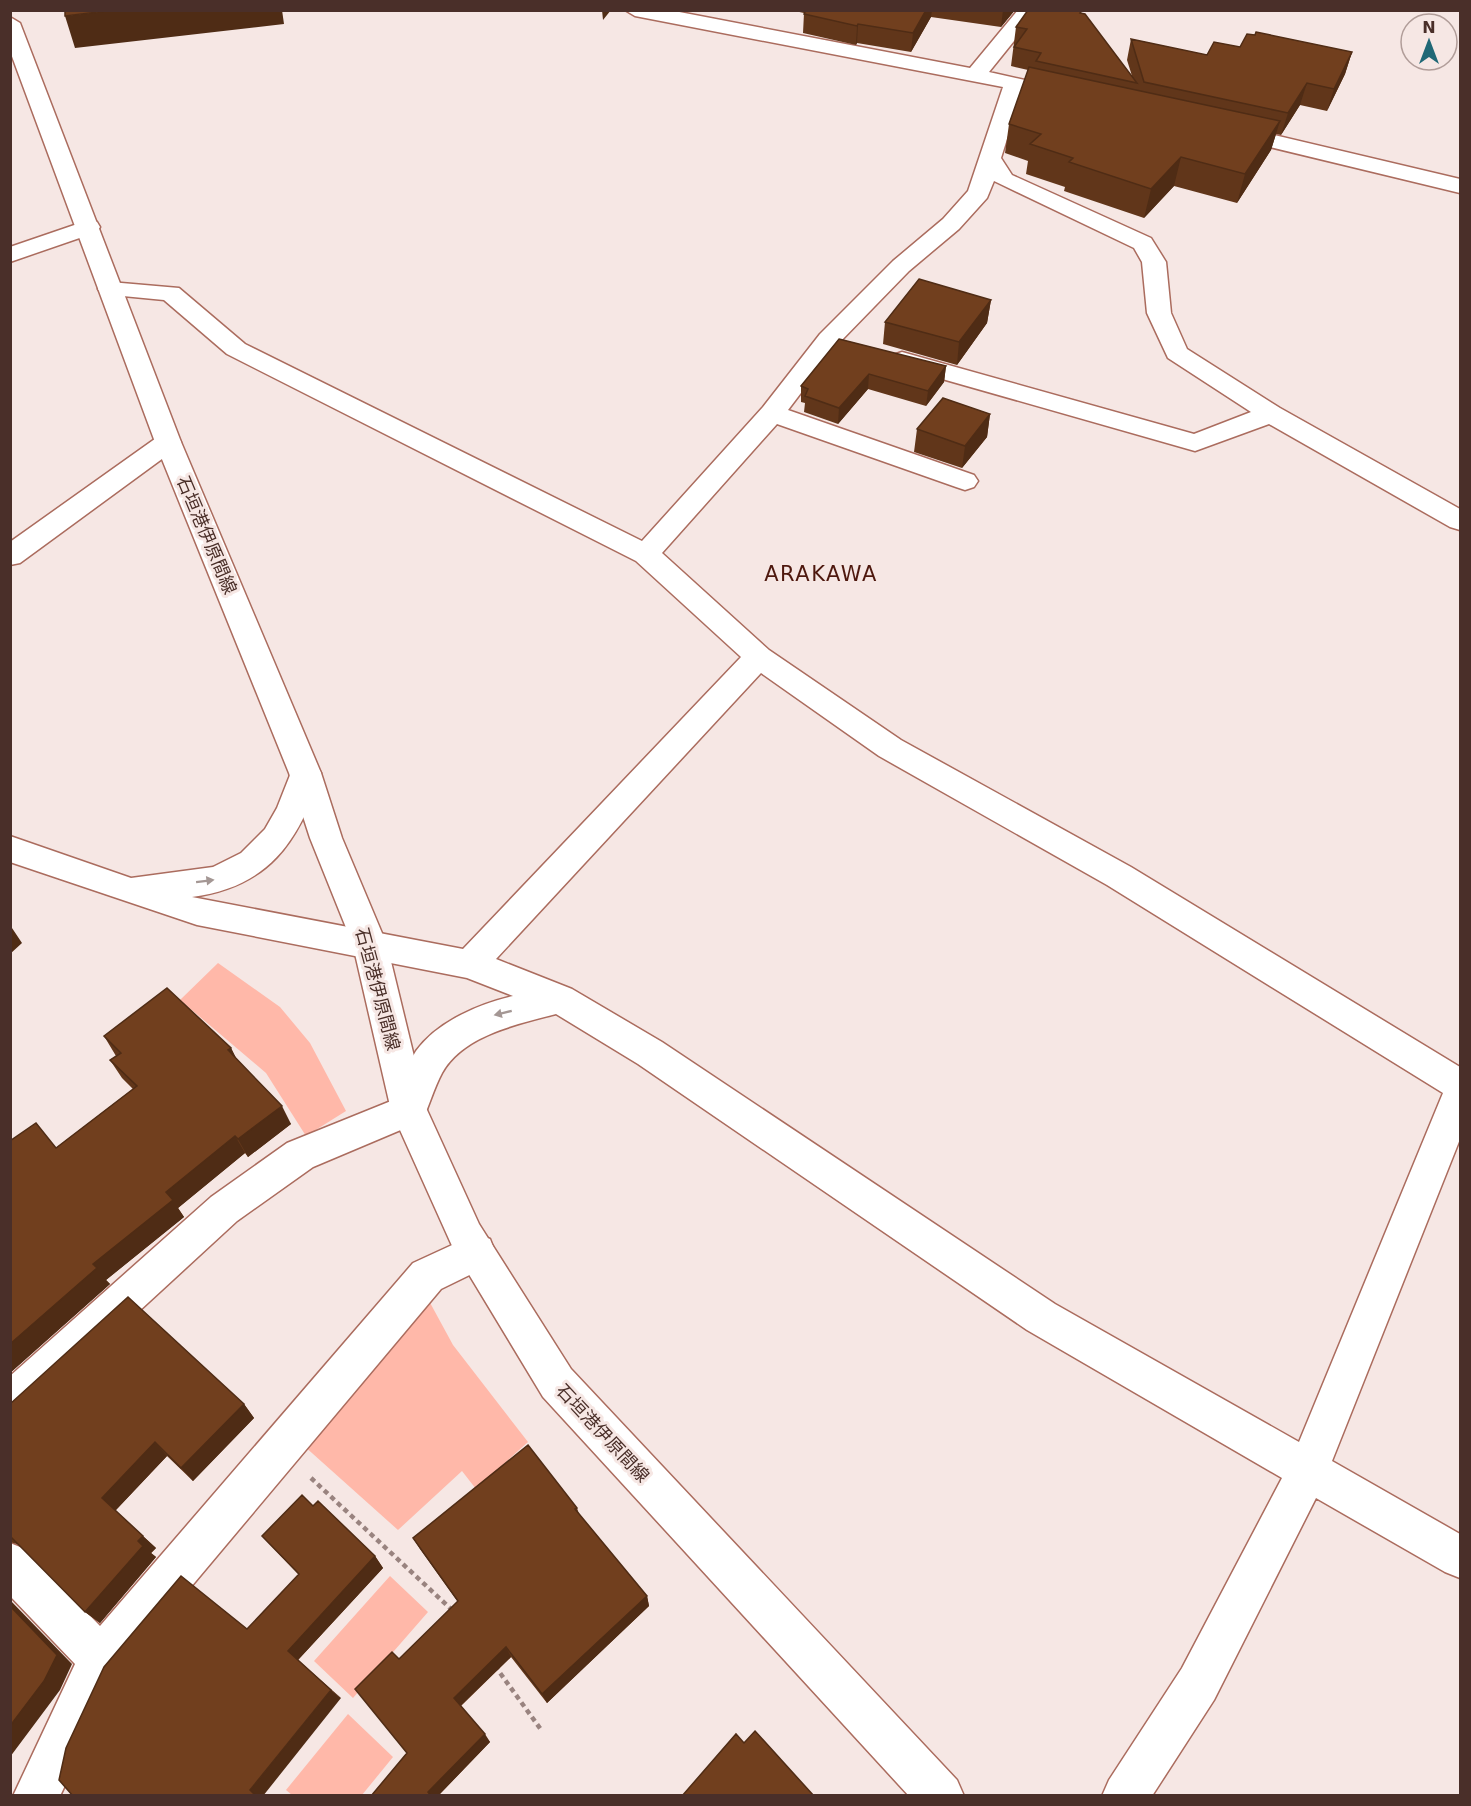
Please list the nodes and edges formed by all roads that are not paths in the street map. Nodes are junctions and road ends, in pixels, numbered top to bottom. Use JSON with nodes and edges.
{"nodes":[{"id":1,"x":635,"y":10,"type":"edge"},
{"id":2,"x":1029,"y":10,"type":"edge"},
{"id":3,"x":10,"y":23,"type":"edge"},
{"id":4,"x":975,"y":75,"type":"junction"},
{"id":5,"x":1014,"y":84,"type":"junction"},
{"id":6,"x":1082,"y":98,"type":"edge"},
{"id":7,"x":1214,"y":127,"type":"edge"},
{"id":8,"x":991,"y":159,"type":"junction"},
{"id":9,"x":1461,"y":186,"type":"edge"},
{"id":10,"x":89,"y":227,"type":"junction"},
{"id":11,"x":10,"y":255,"type":"edge"},
{"id":12,"x":110,"y":288,"type":"junction"},
{"id":13,"x":852,"y":345,"type":"junction"},
{"id":14,"x":772,"y":413,"type":"junction"},
{"id":15,"x":1271,"y":414,"type":"junction"},
{"id":16,"x":168,"y":442,"type":"junction"},
{"id":17,"x":964,"y":482,"type":"dead end"},
{"id":18,"x":1461,"y":521,"type":"edge"},
{"id":19,"x":646,"y":554,"type":"junction"},
{"id":20,"x":10,"y":556,"type":"edge"},
{"id":21,"x":759,"y":657,"type":"junction"},
{"id":22,"x":306,"y":773,"type":"junction"},
{"id":23,"x":10,"y":849,"type":"edge"},
{"id":24,"x":126,"y":890,"type":"junction"},
{"id":25,"x":370,"y":945,"type":"junction"},
{"id":26,"x":470,"y":964,"type":"junction"},
{"id":27,"x":560,"y":999,"type":"junction"},
{"id":28,"x":1461,"y":1085,"type":"edge"},
{"id":29,"x":1461,"y":1095,"type":"edge"},
{"id":30,"x":409,"y":1110,"type":"junction"},
{"id":31,"x":476,"y":1252,"type":"junction"},
{"id":32,"x":10,"y":1403,"type":"edge"},
{"id":33,"x":1308,"y":1470,"type":"junction"},
{"id":34,"x":1461,"y":1557,"type":"edge"},
{"id":35,"x":10,"y":1564,"type":"edge"},
{"id":36,"x":101,"y":1659,"type":"junction"},
{"id":37,"x":36,"y":1796,"type":"edge"},
{"id":38,"x":941,"y":1796,"type":"edge"},
{"id":39,"x":1125,"y":1796,"type":"edge"}],
"edges":[{"from":1,"to":4,"type":"street"},
{"from":2,"to":4,"type":"street"},
{"from":3,"to":10,"type":"street","name":"石垣港伊原間線"},
{"from":4,"to":5,"type":"street"},
{"from":5,"to":6,"type":"street"},
{"from":5,"to":8,"type":"street"},
{"from":7,"to":9,"type":"street"},
{"from":8,"to":13,"type":"street"},
{"from":8,"to":15,"type":"street"},
{"from":10,"to":11,"type":"street"},
{"from":10,"to":12,"type":"street","name":"石垣港伊原間線"},
{"from":12,"to":16,"type":"street","name":"石垣港伊原間線"},
{"from":12,"to":19,"type":"street"},
{"from":13,"to":14,"type":"street"},
{"from":13,"to":15,"type":"street"},
{"from":14,"to":17,"type":"street"},
{"from":14,"to":19,"type":"street"},
{"from":15,"to":18,"type":"street"},
{"from":16,"to":20,"type":"street"},
{"from":16,"to":22,"type":"street","name":"石垣港伊原間線"},
{"from":19,"to":21,"type":"street"},
{"from":21,"to":26,"type":"street"},
{"from":21,"to":28,"type":"street"},
{"from":24,"to":22,"type":"street","one_way":true},
{"from":22,"to":25,"type":"street","name":"石垣港伊原間線"},
{"from":23,"to":24,"type":"street"},
{"from":24,"to":25,"type":"street"},
{"from":25,"to":26,"type":"street"},
{"from":25,"to":30,"type":"street","name":"石垣港伊原間線"},
{"from":26,"to":27,"type":"street"},
{"from":27,"to":30,"type":"street","one_way":true},
{"from":27,"to":33,"type":"street"},
{"from":29,"to":33,"type":"street"},
{"from":30,"to":31,"type":"street","name":"石垣港伊原間線"},
{"from":30,"to":32,"type":"street"},
{"from":31,"to":36,"type":"street"},
{"from":31,"to":38,"type":"street","name":"石垣港伊原間線"},
{"from":33,"to":34,"type":"street"},
{"from":33,"to":39,"type":"street"},
{"from":35,"to":36,"type":"street"},
{"from":36,"to":37,"type":"street"}]}
